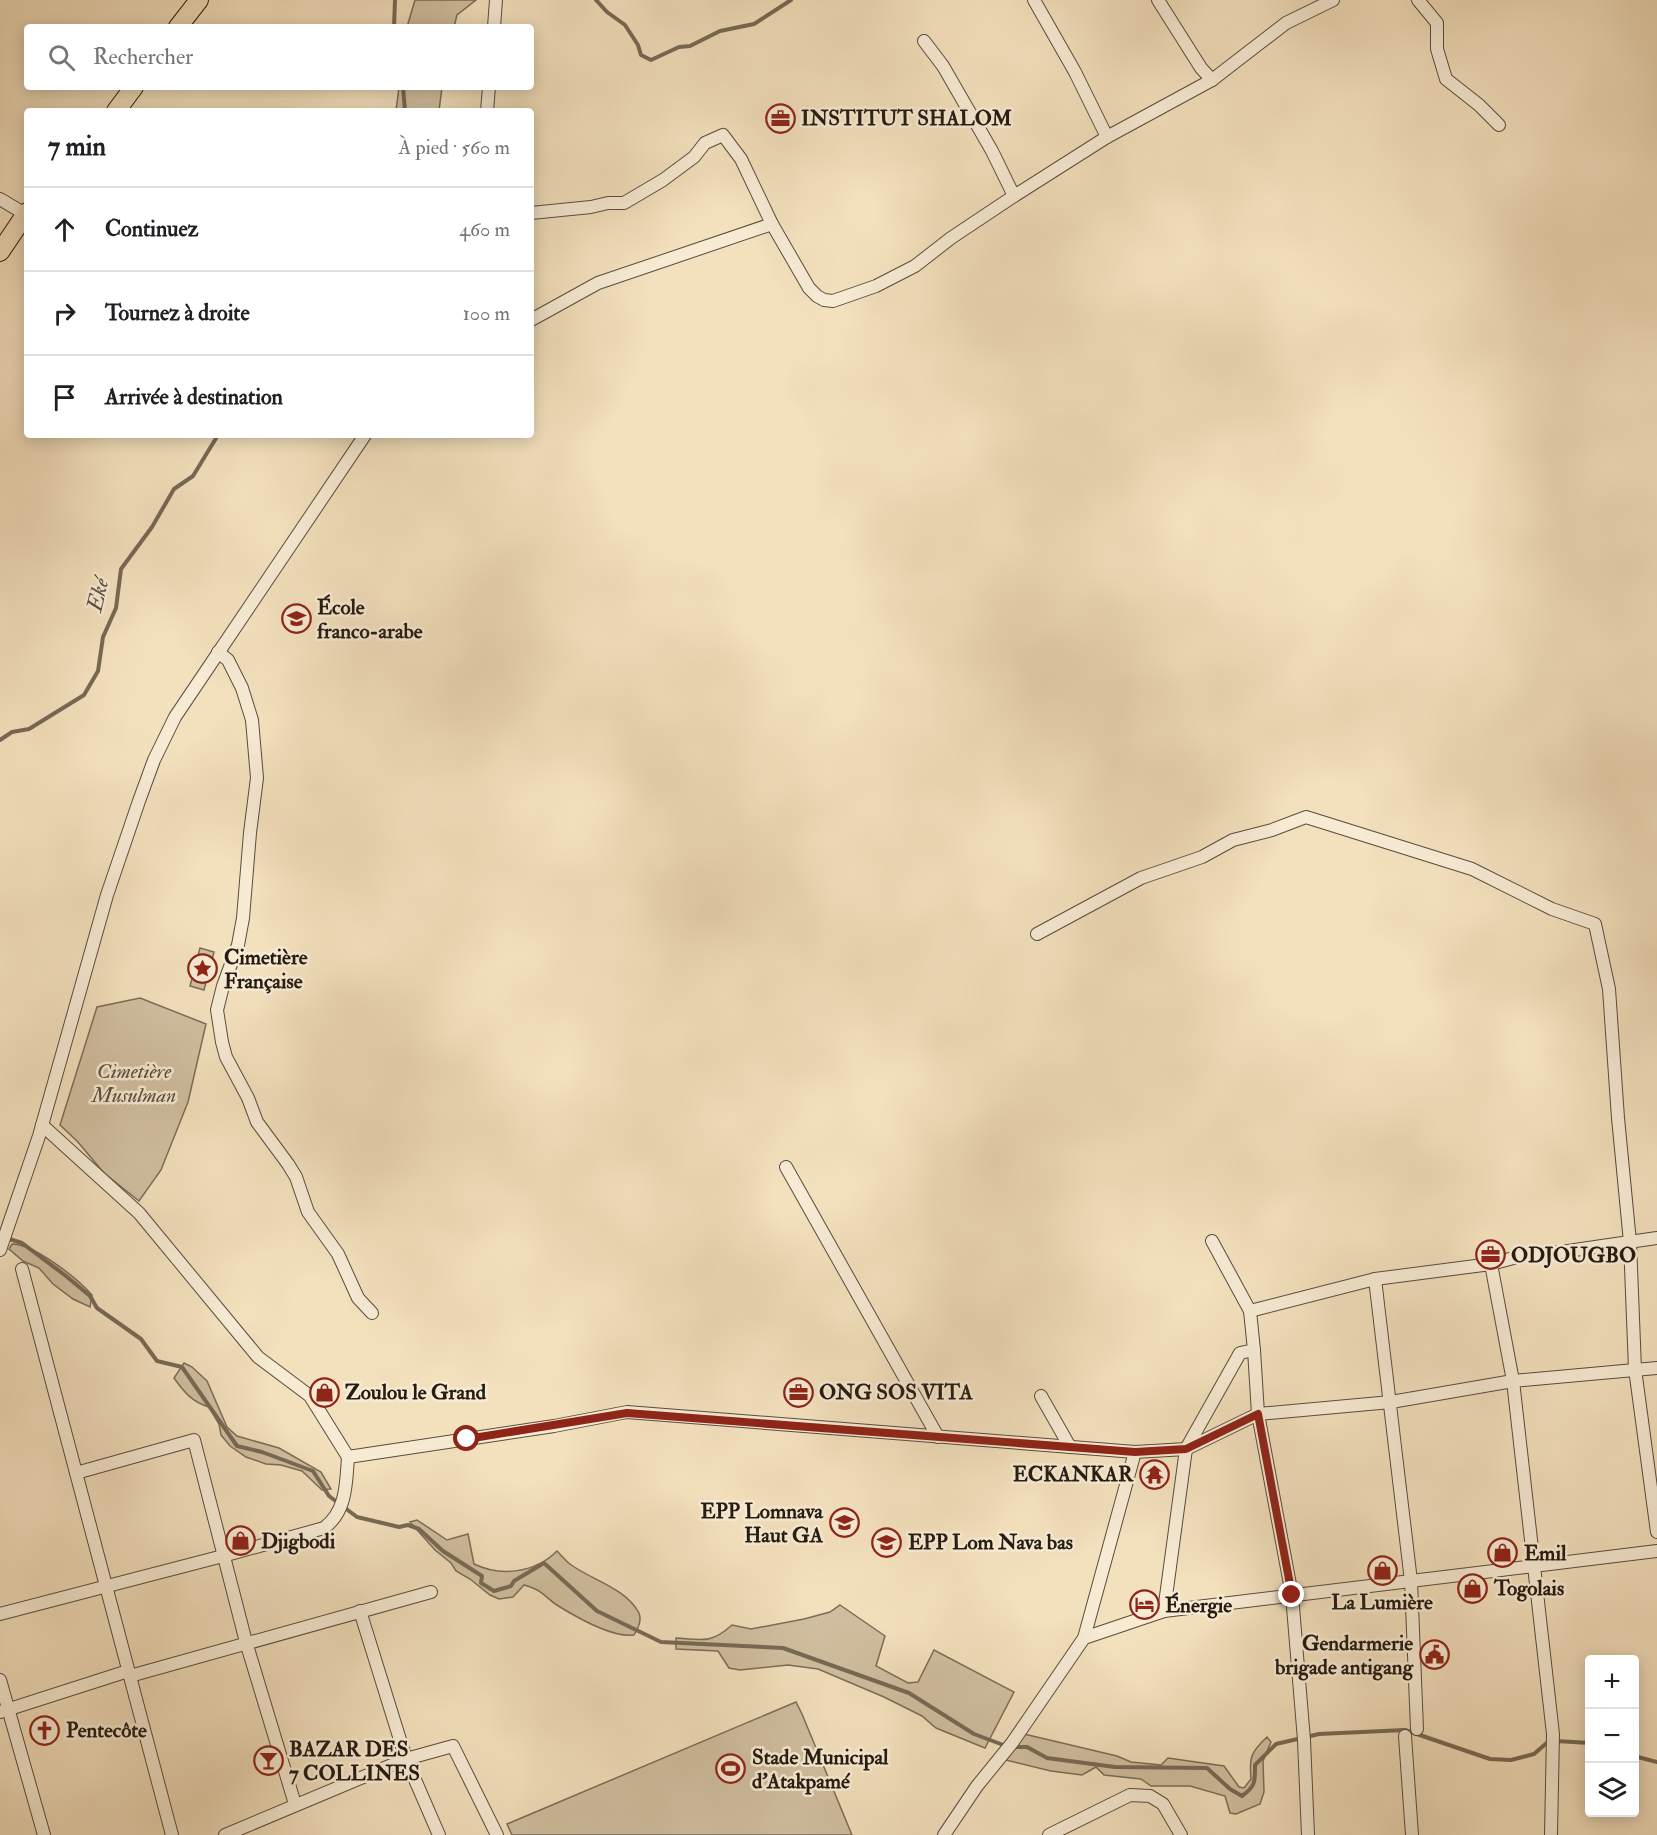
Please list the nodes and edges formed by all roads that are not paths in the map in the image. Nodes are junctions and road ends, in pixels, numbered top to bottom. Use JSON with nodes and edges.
{"nodes":[{"id":1,"x":199,"y":0,"type":"edge"},
{"id":2,"x":496,"y":0,"type":"edge"},
{"id":3,"x":1034,"y":0,"type":"edge"},
{"id":4,"x":1158,"y":0,"type":"edge"},
{"id":5,"x":1333,"y":0,"type":"edge"},
{"id":6,"x":1418,"y":0,"type":"edge"},
{"id":7,"x":180,"y":24,"type":"edge"},
{"id":8,"x":494,"y":24,"type":"edge"},
{"id":9,"x":924,"y":41,"type":"dead end"},
{"id":10,"x":1212,"y":81,"type":"junction"},
{"id":11,"x":132,"y":90,"type":"edge"},
{"id":12,"x":489,"y":90,"type":"edge"},
{"id":13,"x":118,"y":108,"type":"edge"},
{"id":14,"x":487,"y":108,"type":"edge"},
{"id":15,"x":1499,"y":125,"type":"dead end"},
{"id":16,"x":1107,"y":137,"type":"junction"},
{"id":17,"x":1014,"y":196,"type":"junction"},
{"id":18,"x":0,"y":199,"type":"edge"},
{"id":19,"x":24,"y":212,"type":"edge"},
{"id":20,"x":534,"y":213,"type":"edge"},
{"id":21,"x":24,"y":216,"type":"edge"},
{"id":22,"x":772,"y":224,"type":"junction"},
{"id":23,"x":0,"y":252,"type":"edge"},
{"id":24,"x":534,"y":318,"type":"edge"},
{"id":25,"x":362,"y":438,"type":"edge"},
{"id":26,"x":218,"y":652,"type":"junction"},
{"id":27,"x":1037,"y":934,"type":"dead end"},
{"id":28,"x":42,"y":1125,"type":"junction"},
{"id":29,"x":786,"y":1167,"type":"dead end"},
{"id":30,"x":1657,"y":1238,"type":"edge"},
{"id":31,"x":1212,"y":1241,"type":"dead end"},
{"id":32,"x":1630,"y":1242,"type":"junction"},
{"id":33,"x":1,"y":1248,"type":"edge"},
{"id":34,"x":1491,"y":1264,"type":"junction"},
{"id":35,"x":22,"y":1269,"type":"dead end"},
{"id":36,"x":1375,"y":1280,"type":"junction"},
{"id":37,"x":1250,"y":1311,"type":"junction"},
{"id":38,"x":372,"y":1313,"type":"dead end"},
{"id":39,"x":1254,"y":1350,"type":"junction"},
{"id":40,"x":1657,"y":1368,"type":"edge"},
{"id":41,"x":1635,"y":1369,"type":"junction"},
{"id":42,"x":1513,"y":1381,"type":"junction"},
{"id":43,"x":1041,"y":1396,"type":"dead end"},
{"id":44,"x":1390,"y":1402,"type":"junction"},
{"id":45,"x":1258,"y":1414,"type":"junction"},
{"id":46,"x":938,"y":1437,"type":"junction"},
{"id":47,"x":1070,"y":1447,"type":"junction"},
{"id":48,"x":1186,"y":1449,"type":"junction"},
{"id":49,"x":1135,"y":1452,"type":"junction"},
{"id":50,"x":348,"y":1457,"type":"junction"},
{"id":51,"x":76,"y":1473,"type":"junction"},
{"id":52,"x":1657,"y":1532,"type":"edge"},
{"id":53,"x":1657,"y":1551,"type":"edge"},
{"id":54,"x":223,"y":1557,"type":"junction"},
{"id":55,"x":1534,"y":1566,"type":"junction"},
{"id":56,"x":1411,"y":1581,"type":"junction"},
{"id":57,"x":106,"y":1585,"type":"junction"},
{"id":58,"x":431,"y":1592,"type":"dead end"},
{"id":59,"x":1292,"y":1595,"type":"junction"},
{"id":60,"x":360,"y":1611,"type":"junction"},
{"id":61,"x":1164,"y":1611,"type":"junction"},
{"id":62,"x":0,"y":1614,"type":"edge"},
{"id":63,"x":1084,"y":1638,"type":"junction"},
{"id":64,"x":246,"y":1642,"type":"junction"},
{"id":65,"x":129,"y":1674,"type":"junction"},
{"id":66,"x":0,"y":1680,"type":"edge"},
{"id":67,"x":4,"y":1710,"type":"edge"},
{"id":68,"x":406,"y":1759,"type":"junction"},
{"id":69,"x":295,"y":1804,"type":"junction"},
{"id":70,"x":44,"y":1835,"type":"edge"},
{"id":71,"x":172,"y":1835,"type":"edge"},
{"id":72,"x":225,"y":1835,"type":"edge"},
{"id":73,"x":439,"y":1835,"type":"edge"},
{"id":74,"x":498,"y":1835,"type":"edge"},
{"id":75,"x":944,"y":1835,"type":"edge"},
{"id":76,"x":1049,"y":1835,"type":"edge"},
{"id":77,"x":1181,"y":1835,"type":"edge"},
{"id":78,"x":1308,"y":1835,"type":"edge"},
{"id":79,"x":1412,"y":1835,"type":"edge"},
{"id":80,"x":1551,"y":1835,"type":"edge"}],
"edges":[{"from":1,"to":7,"type":"main road"},
{"from":2,"to":8,"type":"street"},
{"from":3,"to":16,"type":"street"},
{"from":4,"to":10,"type":"street"},
{"from":5,"to":10,"type":"street"},
{"from":6,"to":15,"type":"street"},
{"from":9,"to":17,"type":"street"},
{"from":10,"to":16,"type":"street"},
{"from":11,"to":13,"type":"main road"},
{"from":12,"to":14,"type":"street"},
{"from":16,"to":17,"type":"street"},
{"from":17,"to":22,"type":"street"},
{"from":18,"to":19,"type":"street"},
{"from":20,"to":22,"type":"street"},
{"from":21,"to":23,"type":"main road"},
{"from":22,"to":24,"type":"street"},
{"from":25,"to":26,"type":"street"},
{"from":26,"to":28,"type":"street"},
{"from":26,"to":38,"type":"street"},
{"from":27,"to":32,"type":"street"},
{"from":28,"to":33,"type":"street"},
{"from":28,"to":50,"type":"street"},
{"from":29,"to":46,"type":"street"},
{"from":30,"to":32,"type":"street"},
{"from":31,"to":37,"type":"street"},
{"from":32,"to":34,"type":"street"},
{"from":32,"to":41,"type":"street"},
{"from":34,"to":36,"type":"street"},
{"from":34,"to":42,"type":"street"},
{"from":35,"to":51,"type":"street"},
{"from":36,"to":37,"type":"street"},
{"from":36,"to":44,"type":"street"},
{"from":37,"to":39,"type":"street"},
{"from":39,"to":45,"type":"street"},
{"from":39,"to":48,"type":"street"},
{"from":40,"to":41,"type":"street"},
{"from":41,"to":42,"type":"street"},
{"from":41,"to":52,"type":"street"},
{"from":42,"to":44,"type":"street"},
{"from":42,"to":55,"type":"street"},
{"from":43,"to":47,"type":"street"},
{"from":44,"to":45,"type":"street"},
{"from":44,"to":56,"type":"street"},
{"from":45,"to":48,"type":"street"},
{"from":45,"to":59,"type":"street"},
{"from":46,"to":47,"type":"street"},
{"from":46,"to":50,"type":"street"},
{"from":47,"to":49,"type":"street"},
{"from":48,"to":49,"type":"street"},
{"from":48,"to":61,"type":"street"},
{"from":49,"to":63,"type":"street"},
{"from":50,"to":54,"type":"street"},
{"from":51,"to":54,"type":"street"},
{"from":51,"to":57,"type":"street"},
{"from":53,"to":55,"type":"street"},
{"from":54,"to":57,"type":"street"},
{"from":54,"to":64,"type":"street"},
{"from":55,"to":56,"type":"street"},
{"from":55,"to":80,"type":"street"},
{"from":56,"to":59,"type":"street"},
{"from":56,"to":79,"type":"street"},
{"from":57,"to":62,"type":"street"},
{"from":57,"to":65,"type":"street"},
{"from":58,"to":60,"type":"street"},
{"from":59,"to":61,"type":"street"},
{"from":59,"to":78,"type":"street"},
{"from":60,"to":64,"type":"street"},
{"from":60,"to":68,"type":"street"},
{"from":61,"to":63,"type":"street"},
{"from":63,"to":75,"type":"street"},
{"from":64,"to":65,"type":"street"},
{"from":64,"to":69,"type":"street"},
{"from":65,"to":67,"type":"street"},
{"from":65,"to":71,"type":"street"},
{"from":66,"to":67,"type":"street"},
{"from":67,"to":70,"type":"street"},
{"from":68,"to":69,"type":"street"},
{"from":68,"to":73,"type":"street"},
{"from":68,"to":74,"type":"street"},
{"from":69,"to":72,"type":"street"},
{"from":76,"to":77,"type":"street"}]}
